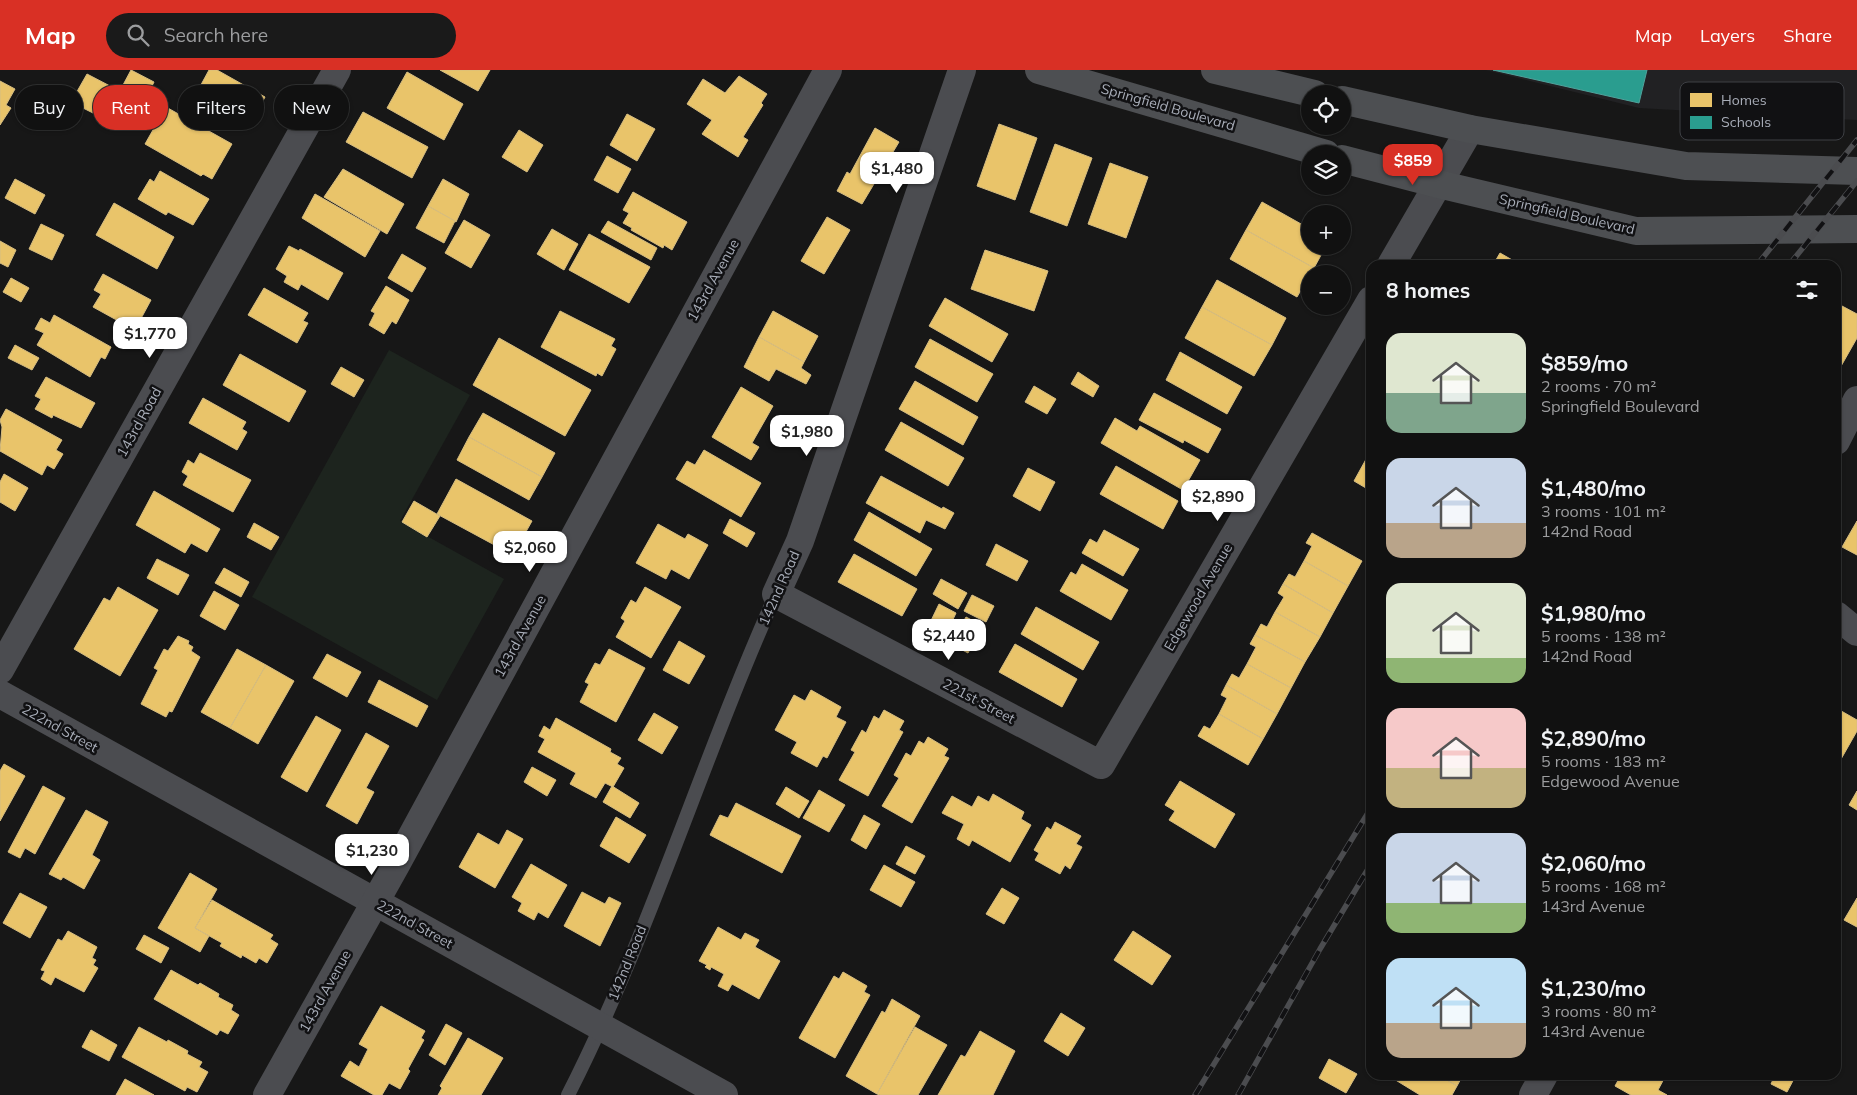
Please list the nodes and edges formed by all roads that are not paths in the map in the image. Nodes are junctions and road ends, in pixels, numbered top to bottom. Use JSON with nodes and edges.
{"nodes":[{"id":1,"x":337,"y":70,"type":"edge"},
{"id":2,"x":828,"y":70,"type":"edge"},
{"id":3,"x":962,"y":70,"type":"edge"},
{"id":4,"x":1039,"y":70,"type":"edge"},
{"id":5,"x":1215,"y":70,"type":"edge"},
{"id":6,"x":1301,"y":91,"type":"edge"},
{"id":7,"x":1351,"y":102,"type":"edge"},
{"id":8,"x":1470,"y":129,"type":"junction"},
{"id":9,"x":1301,"y":147,"type":"edge"},
{"id":10,"x":1351,"y":161,"type":"edge"},
{"id":11,"x":1857,"y":171,"type":"edge"},
{"id":12,"x":1438,"y":184,"type":"junction"},
{"id":13,"x":1857,"y":229,"type":"edge"},
{"id":14,"x":1394,"y":260,"type":"edge"},
{"id":15,"x":1366,"y":309,"type":"edge"},
{"id":16,"x":1857,"y":400,"type":"edge"},
{"id":17,"x":1841,"y":430,"type":"edge"},
{"id":18,"x":776,"y":594,"type":"junction"},
{"id":19,"x":1841,"y":619,"type":"edge"},
{"id":20,"x":1857,"y":632,"type":"edge"},
{"id":21,"x":0,"y":670,"type":"edge"},
{"id":22,"x":0,"y":694,"type":"edge"},
{"id":23,"x":1101,"y":765,"type":"joint"},
{"id":24,"x":375,"y":902,"type":"junction"},
{"id":25,"x":600,"y":1027,"type":"junction"},
{"id":26,"x":1541,"y":1080,"type":"edge"},
{"id":27,"x":267,"y":1095,"type":"edge"},
{"id":28,"x":568,"y":1095,"type":"edge"},
{"id":29,"x":724,"y":1095,"type":"edge"},
{"id":30,"x":1533,"y":1095,"type":"edge"}],
"edges":[{"from":1,"to":21,"type":"street","name":"143rd Road"},
{"from":2,"to":24,"type":"street","name":"143rd Avenue"},
{"from":3,"to":18,"type":"street","name":"142nd Road"},
{"from":4,"to":9,"type":"main road","name":"Springfield Boulevard"},
{"from":5,"to":6,"type":"main road"},
{"from":7,"to":8,"type":"main road"},
{"from":8,"to":11,"type":"main road"},
{"from":8,"to":12,"type":"street"},
{"from":10,"to":12,"type":"main road","name":"Springfield Boulevard"},
{"from":12,"to":13,"type":"main road","name":"Springfield Boulevard"},
{"from":12,"to":14,"type":"street"},
{"from":15,"to":23,"type":"street","name":"Edgewood Avenue"},
{"from":16,"to":17,"type":"street"},
{"from":18,"to":23,"type":"street","name":"221st Street"},
{"from":18,"to":25,"type":"lane","name":"142nd Road"},
{"from":19,"to":20,"type":"street"},
{"from":22,"to":24,"type":"street","name":"222nd Street"},
{"from":24,"to":25,"type":"street","name":"222nd Street"},
{"from":24,"to":27,"type":"street","name":"143rd Avenue"},
{"from":25,"to":28,"type":"lane","name":"142nd Road"},
{"from":25,"to":29,"type":"street","name":"222nd Street"},
{"from":26,"to":30,"type":"street"}]}
